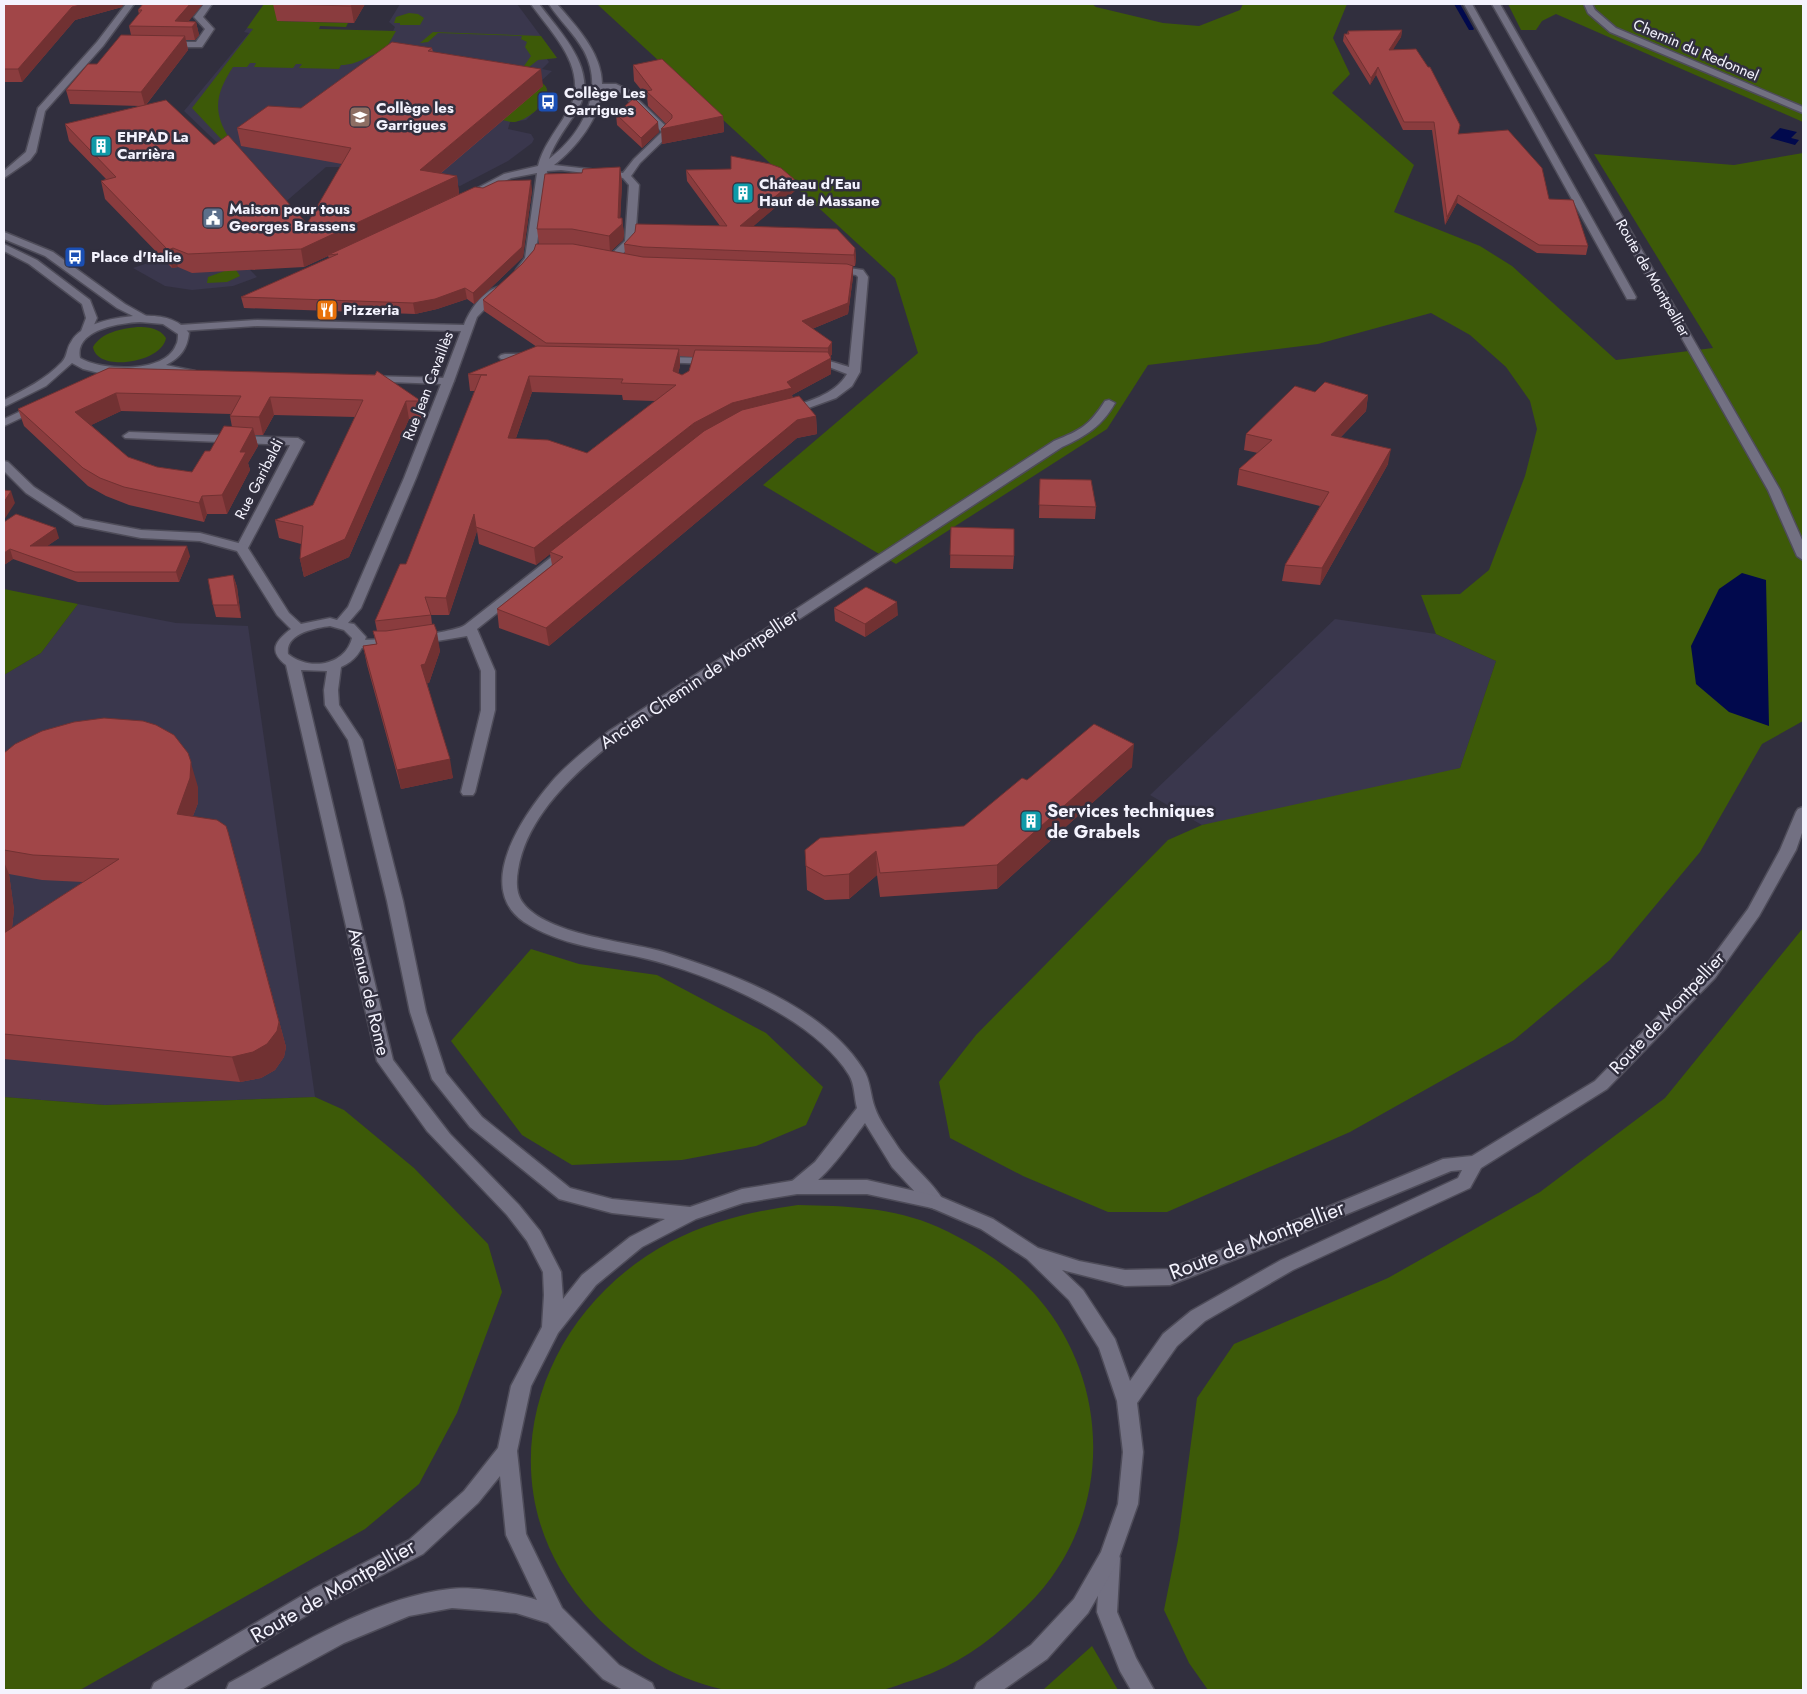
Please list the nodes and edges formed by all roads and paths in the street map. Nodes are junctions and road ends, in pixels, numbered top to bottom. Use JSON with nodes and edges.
{"nodes":[{"id":1,"x":130,"y":4,"type":"edge"},
{"id":2,"x":208,"y":4,"type":"edge"},
{"id":3,"x":534,"y":4,"type":"edge"},
{"id":4,"x":553,"y":4,"type":"edge"},
{"id":5,"x":1468,"y":4,"type":"edge"},
{"id":6,"x":1496,"y":4,"type":"edge"},
{"id":7,"x":1588,"y":4,"type":"edge"},
{"id":8,"x":100,"y":44,"type":"junction"},
{"id":9,"x":114,"y":44,"type":"edge"},
{"id":10,"x":160,"y":45,"type":"edge"},
{"id":11,"x":599,"y":87,"type":"junction"},
{"id":12,"x":1803,"y":110,"type":"edge"},
{"id":13,"x":543,"y":168,"type":"junction"},
{"id":14,"x":4,"y":175,"type":"edge"},
{"id":15,"x":626,"y":176,"type":"junction"},
{"id":16,"x":466,"y":197,"type":"edge"},
{"id":17,"x":4,"y":234,"type":"edge"},
{"id":18,"x":4,"y":247,"type":"edge"},
{"id":19,"x":629,"y":260,"type":"edge"},
{"id":20,"x":821,"y":269,"type":"edge"},
{"id":21,"x":1631,"y":297,"type":"dead end"},
{"id":22,"x":146,"y":318,"type":"junction"},
{"id":23,"x":180,"y":328,"type":"junction"},
{"id":24,"x":468,"y":328,"type":"junction"},
{"id":25,"x":85,"y":334,"type":"junction"},
{"id":26,"x":73,"y":355,"type":"junction"},
{"id":27,"x":505,"y":357,"type":"edge"},
{"id":28,"x":544,"y":358,"type":"edge"},
{"id":29,"x":651,"y":360,"type":"edge"},
{"id":30,"x":719,"y":362,"type":"edge"},
{"id":31,"x":803,"y":364,"type":"edge"},
{"id":32,"x":154,"y":366,"type":"junction"},
{"id":33,"x":124,"y":372,"type":"junction"},
{"id":34,"x":854,"y":372,"type":"junction"},
{"id":35,"x":206,"y":375,"type":"edge"},
{"id":36,"x":354,"y":379,"type":"edge"},
{"id":37,"x":86,"y":380,"type":"edge"},
{"id":38,"x":448,"y":381,"type":"junction"},
{"id":39,"x":47,"y":401,"type":"edge"},
{"id":40,"x":1109,"y":403,"type":"dead end"},
{"id":41,"x":4,"y":404,"type":"edge"},
{"id":42,"x":777,"y":415,"type":"edge"},
{"id":43,"x":4,"y":423,"type":"edge"},
{"id":44,"x":129,"y":436,"type":"dead end"},
{"id":45,"x":4,"y":465,"type":"edge"},
{"id":46,"x":579,"y":541,"type":"edge"},
{"id":47,"x":242,"y":548,"type":"junction"},
{"id":48,"x":1803,"y":556,"type":"edge"},
{"id":49,"x":340,"y":624,"type":"junction"},
{"id":50,"x":470,"y":628,"type":"junction"},
{"id":51,"x":299,"y":629,"type":"junction"},
{"id":52,"x":358,"y":644,"type":"junction"},
{"id":53,"x":335,"y":664,"type":"junction"},
{"id":54,"x":293,"y":665,"type":"junction"},
{"id":55,"x":468,"y":792,"type":"dead end"},
{"id":56,"x":1803,"y":812,"type":"edge"},
{"id":57,"x":866,"y":1109,"type":"junction"},
{"id":58,"x":1476,"y":1163,"type":"junction"},
{"id":59,"x":797,"y":1187,"type":"junction"},
{"id":60,"x":935,"y":1202,"type":"junction"},
{"id":61,"x":690,"y":1214,"type":"junction"},
{"id":62,"x":1033,"y":1254,"type":"junction"},
{"id":63,"x":551,"y":1327,"type":"junction"},
{"id":64,"x":1127,"y":1401,"type":"junction"},
{"id":65,"x":507,"y":1451,"type":"junction"},
{"id":66,"x":1110,"y":1556,"type":"junction"},
{"id":67,"x":555,"y":1615,"type":"junction"},
{"id":68,"x":162,"y":1690,"type":"edge"},
{"id":69,"x":237,"y":1690,"type":"edge"},
{"id":70,"x":644,"y":1690,"type":"edge"},
{"id":71,"x":985,"y":1690,"type":"edge"},
{"id":72,"x":1143,"y":1690,"type":"edge"}],
"edges":[{"from":1,"to":8,"type":"street"},
{"from":2,"to":10,"type":"street"},
{"from":3,"to":13,"type":"street","name":"Rue Jean Cavaillès"},
{"from":4,"to":11,"type":"street"},
{"from":5,"to":21,"type":"street"},
{"from":6,"to":48,"type":"street","name":"Route de Montpellier"},
{"from":7,"to":12,"type":"street","name":"Chemin du Redonnel"},
{"from":8,"to":9,"type":"street"},
{"from":8,"to":14,"type":"street"},
{"from":11,"to":13,"type":"street"},
{"from":11,"to":15,"type":"street"},
{"from":13,"to":15,"type":"street"},
{"from":13,"to":16,"type":"street"},
{"from":13,"to":24,"type":"street","name":"Rue Jean Cavaillès"},
{"from":15,"to":19,"type":"street"},
{"from":17,"to":22,"type":"street"},
{"from":18,"to":25,"type":"street"},
{"from":20,"to":34,"type":"street"},
{"from":22,"to":23,"type":"street"},
{"from":22,"to":25,"type":"street"},
{"from":23,"to":24,"type":"street"},
{"from":23,"to":32,"type":"street"},
{"from":24,"to":38,"type":"street","name":"Rue Jean Cavaillès"},
{"from":25,"to":26,"type":"street"},
{"from":26,"to":33,"type":"street"},
{"from":26,"to":41,"type":"street"},
{"from":27,"to":28,"type":"street"},
{"from":29,"to":30,"type":"street"},
{"from":31,"to":34,"type":"street"},
{"from":32,"to":33,"type":"street"},
{"from":32,"to":35,"type":"street"},
{"from":33,"to":37,"type":"street"},
{"from":34,"to":42,"type":"street"},
{"from":36,"to":38,"type":"street"},
{"from":38,"to":49,"type":"street","name":"Rue Jean Cavaillès"},
{"from":39,"to":43,"type":"street"},
{"from":40,"to":57,"type":"street","name":"Ancien Chemin de Montpellier"},
{"from":44,"to":47,"type":"street","name":"Rue Garibaldi"},
{"from":45,"to":47,"type":"street"},
{"from":46,"to":50,"type":"street"},
{"from":47,"to":51,"type":"street"},
{"from":49,"to":51,"type":"street"},
{"from":49,"to":52,"type":"street"},
{"from":50,"to":52,"type":"street"},
{"from":50,"to":55,"type":"street"},
{"from":51,"to":54,"type":"street"},
{"from":52,"to":53,"type":"street"},
{"from":53,"to":54,"type":"street"},
{"from":53,"to":61,"type":"street"},
{"from":54,"to":63,"type":"street","name":"Avenue de Rome"},
{"from":56,"to":58,"type":"street","name":"Route de Montpellier"},
{"from":57,"to":59,"type":"street"},
{"from":57,"to":60,"type":"street","name":"Ancien Chemin de Montpellier"},
{"from":58,"to":62,"type":"street","name":"Route de Montpellier"},
{"from":58,"to":64,"type":"street","name":"Route de Montpellier"},
{"from":59,"to":60,"type":"street"},
{"from":59,"to":61,"type":"street"},
{"from":60,"to":62,"type":"street"},
{"from":61,"to":63,"type":"street"},
{"from":62,"to":64,"type":"street"},
{"from":63,"to":65,"type":"street"},
{"from":64,"to":66,"type":"street"},
{"from":65,"to":67,"type":"street"},
{"from":65,"to":68,"type":"street","name":"Route de Montpellier"},
{"from":66,"to":71,"type":"street"},
{"from":66,"to":72,"type":"street"},
{"from":67,"to":69,"type":"street"},
{"from":67,"to":70,"type":"street"}]}
